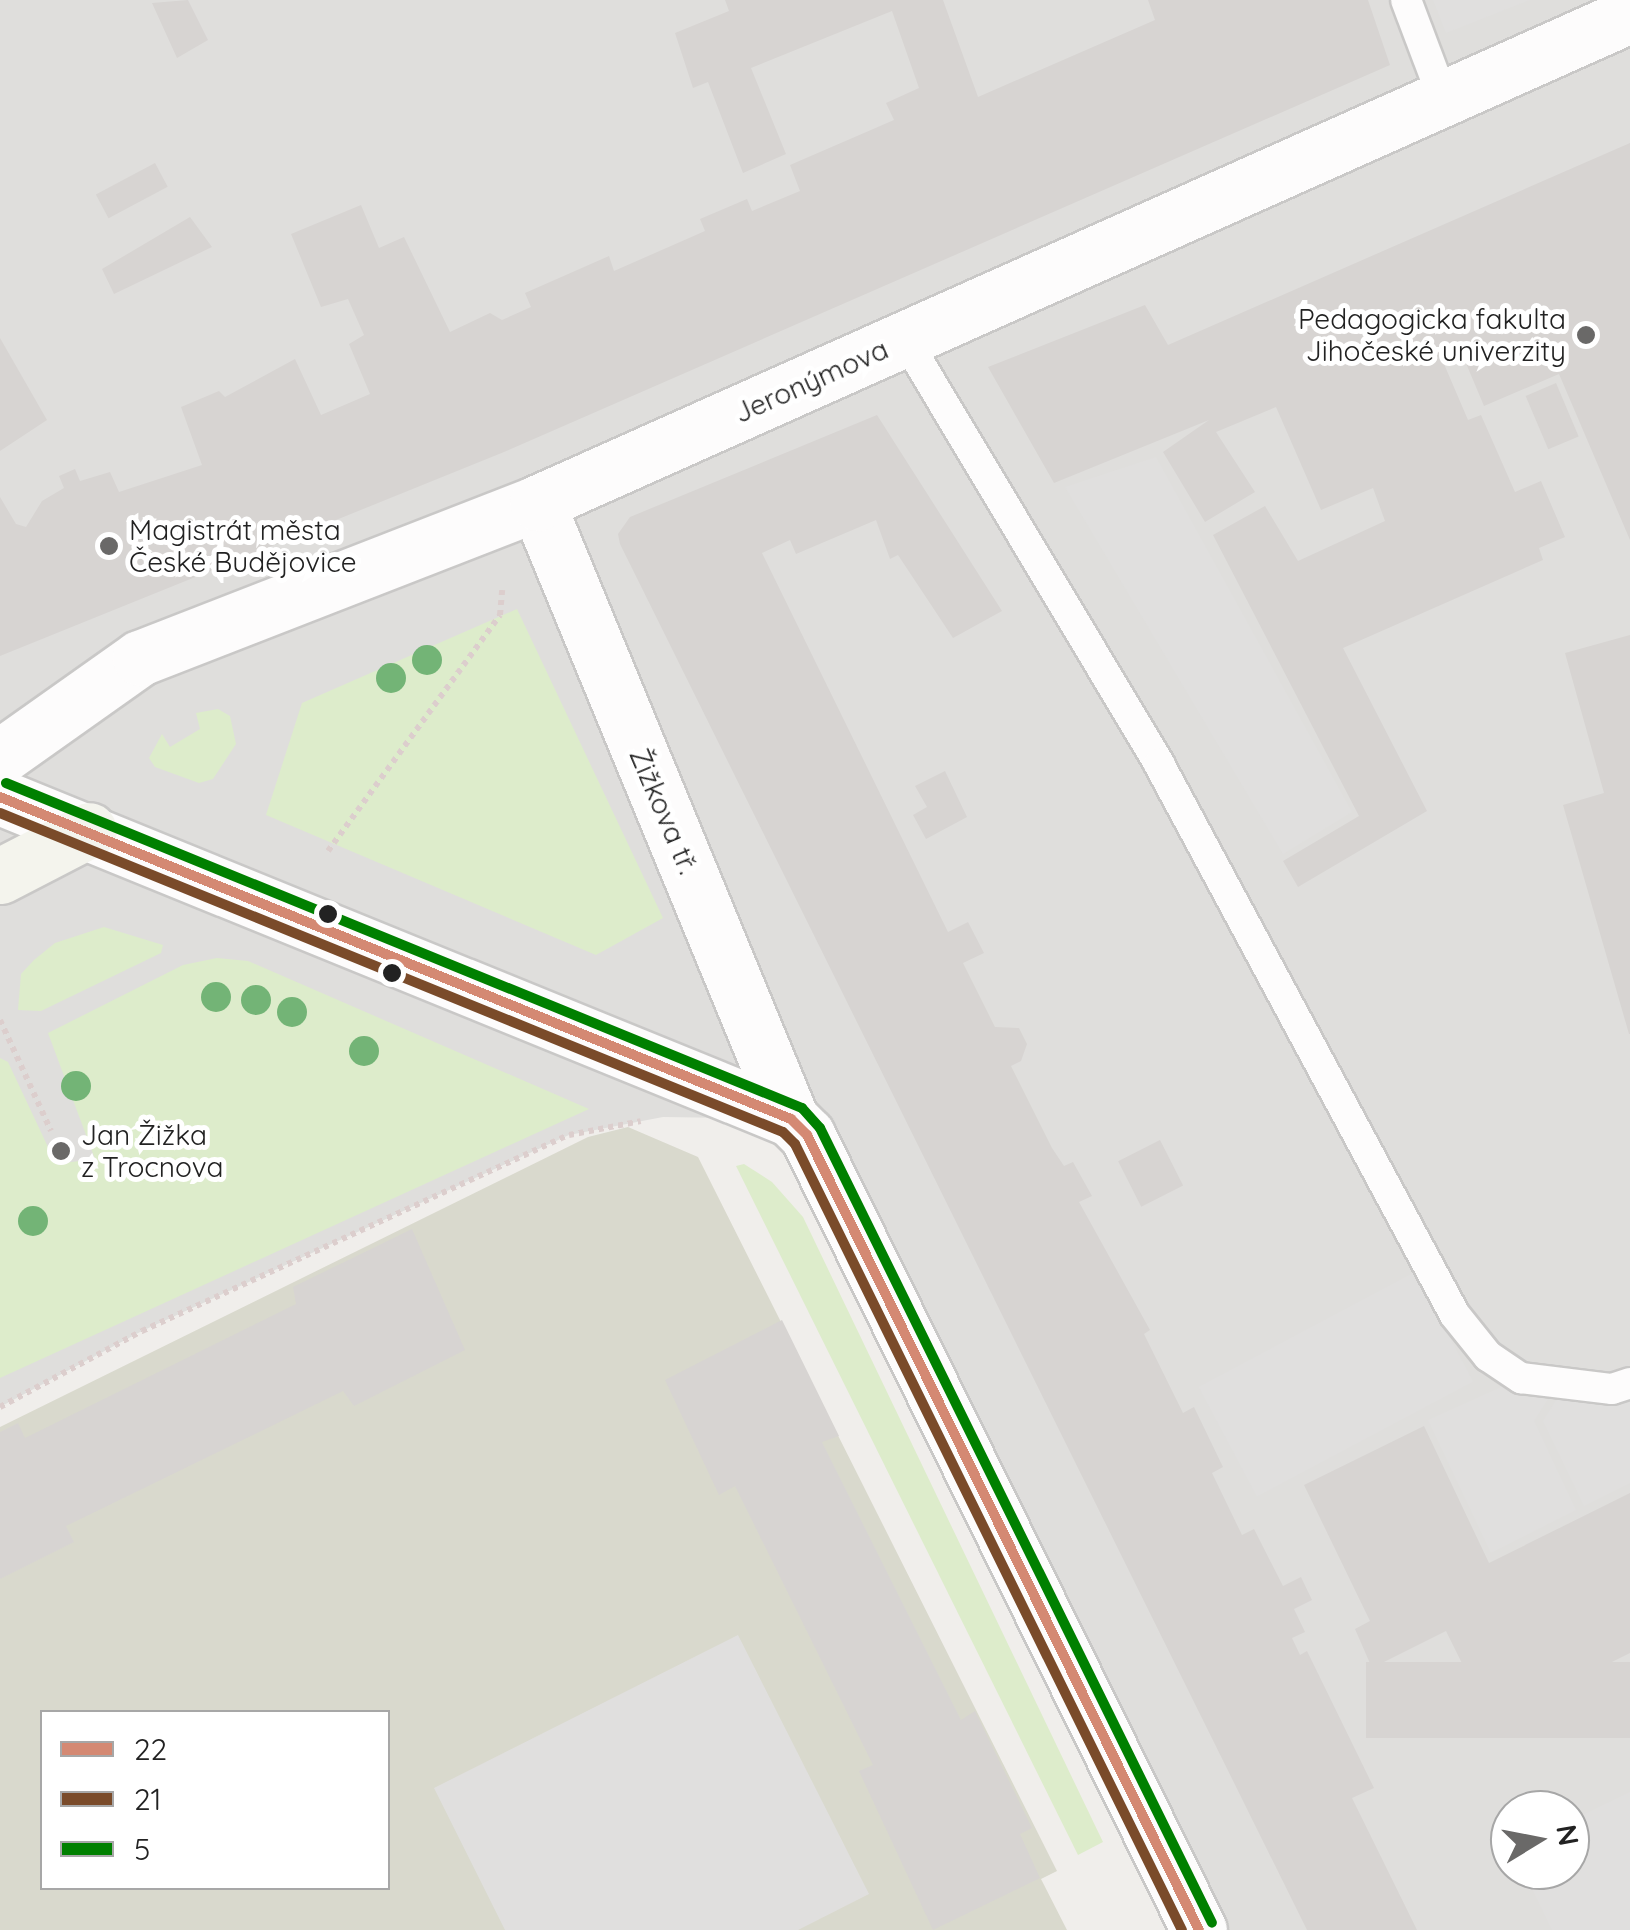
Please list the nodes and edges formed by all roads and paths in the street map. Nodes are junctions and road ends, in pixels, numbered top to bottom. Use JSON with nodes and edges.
{"nodes":[{"id":1,"x":1406,"y":0,"type":"edge"},
{"id":2,"x":1630,"y":15,"type":"edge"},
{"id":3,"x":1443,"y":98,"type":"junction"},
{"id":4,"x":905,"y":339,"type":"junction"},
{"id":5,"x":536,"y":504,"type":"junction"},
{"id":6,"x":502,"y":590,"type":"dead end"},
{"id":7,"x":0,"y":757,"type":"edge"},
{"id":8,"x":0,"y":797,"type":"edge"},
{"id":9,"x":89,"y":830,"type":"junction"},
{"id":10,"x":328,"y":851,"type":"dead end"},
{"id":11,"x":0,"y":876,"type":"edge"},
{"id":12,"x":0,"y":1020,"type":"edge"},
{"id":13,"x":791,"y":1119,"type":"junction"},
{"id":14,"x":644,"y":1121,"type":"dead end"},
{"id":15,"x":51,"y":1131,"type":"dead end"},
{"id":16,"x":1630,"y":1383,"type":"edge"},
{"id":17,"x":0,"y":1407,"type":"edge"},
{"id":18,"x":1200,"y":1930,"type":"edge"}],
"edges":[{"from":1,"to":3,"type":"lane"},
{"from":2,"to":3,"type":"street","name":"Jeronýmova"},
{"from":3,"to":4,"type":"street","name":"Jeronýmova"},
{"from":4,"to":5,"type":"street","name":"Jeronýmova"},
{"from":4,"to":16,"type":"lane"},
{"from":5,"to":7,"type":"street","name":"Jeronýmova"},
{"from":5,"to":13,"type":"street","name":"Žižkova tř."},
{"from":6,"to":10,"type":"path"},
{"from":8,"to":9,"type":"street"},
{"from":9,"to":11,"type":"street"},
{"from":9,"to":13,"type":"street"},
{"from":12,"to":15,"type":"path"},
{"from":13,"to":18,"type":"street","name":"Žižkova tř."},
{"from":14,"to":17,"type":"path"}]}
